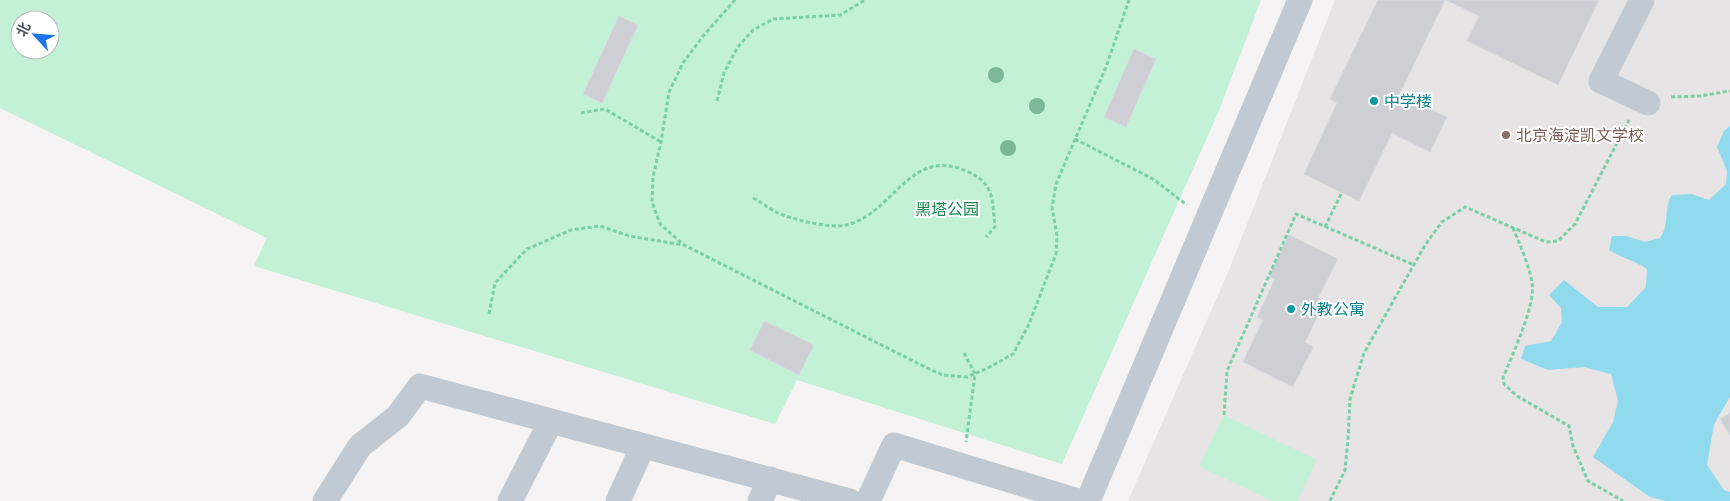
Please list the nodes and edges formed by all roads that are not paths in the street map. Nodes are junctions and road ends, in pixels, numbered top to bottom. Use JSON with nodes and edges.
{"nodes":[{"id":1,"x":1300,"y":0,"type":"edge"},
{"id":2,"x":1642,"y":0,"type":"edge"},
{"id":3,"x":1648,"y":103,"type":"road end"},
{"id":4,"x":551,"y":421,"type":"junction"},
{"id":5,"x":643,"y":446,"type":"junction"},
{"id":6,"x":765,"y":490,"type":"edge"},
{"id":7,"x":325,"y":501,"type":"edge"},
{"id":8,"x":510,"y":501,"type":"edge"},
{"id":9,"x":618,"y":501,"type":"edge"},
{"id":10,"x":850,"y":501,"type":"edge"},
{"id":11,"x":868,"y":501,"type":"edge"},
{"id":12,"x":1078,"y":501,"type":"edge"},
{"id":13,"x":1088,"y":501,"type":"edge"}],
"edges":[{"from":1,"to":13,"type":"street"},
{"from":2,"to":3,"type":"street"},
{"from":4,"to":5,"type":"street"},
{"from":4,"to":7,"type":"street"},
{"from":4,"to":8,"type":"street"},
{"from":5,"to":6,"type":"street"},
{"from":5,"to":9,"type":"street"},
{"from":6,"to":10,"type":"street"},
{"from":11,"to":12,"type":"street"}]}
